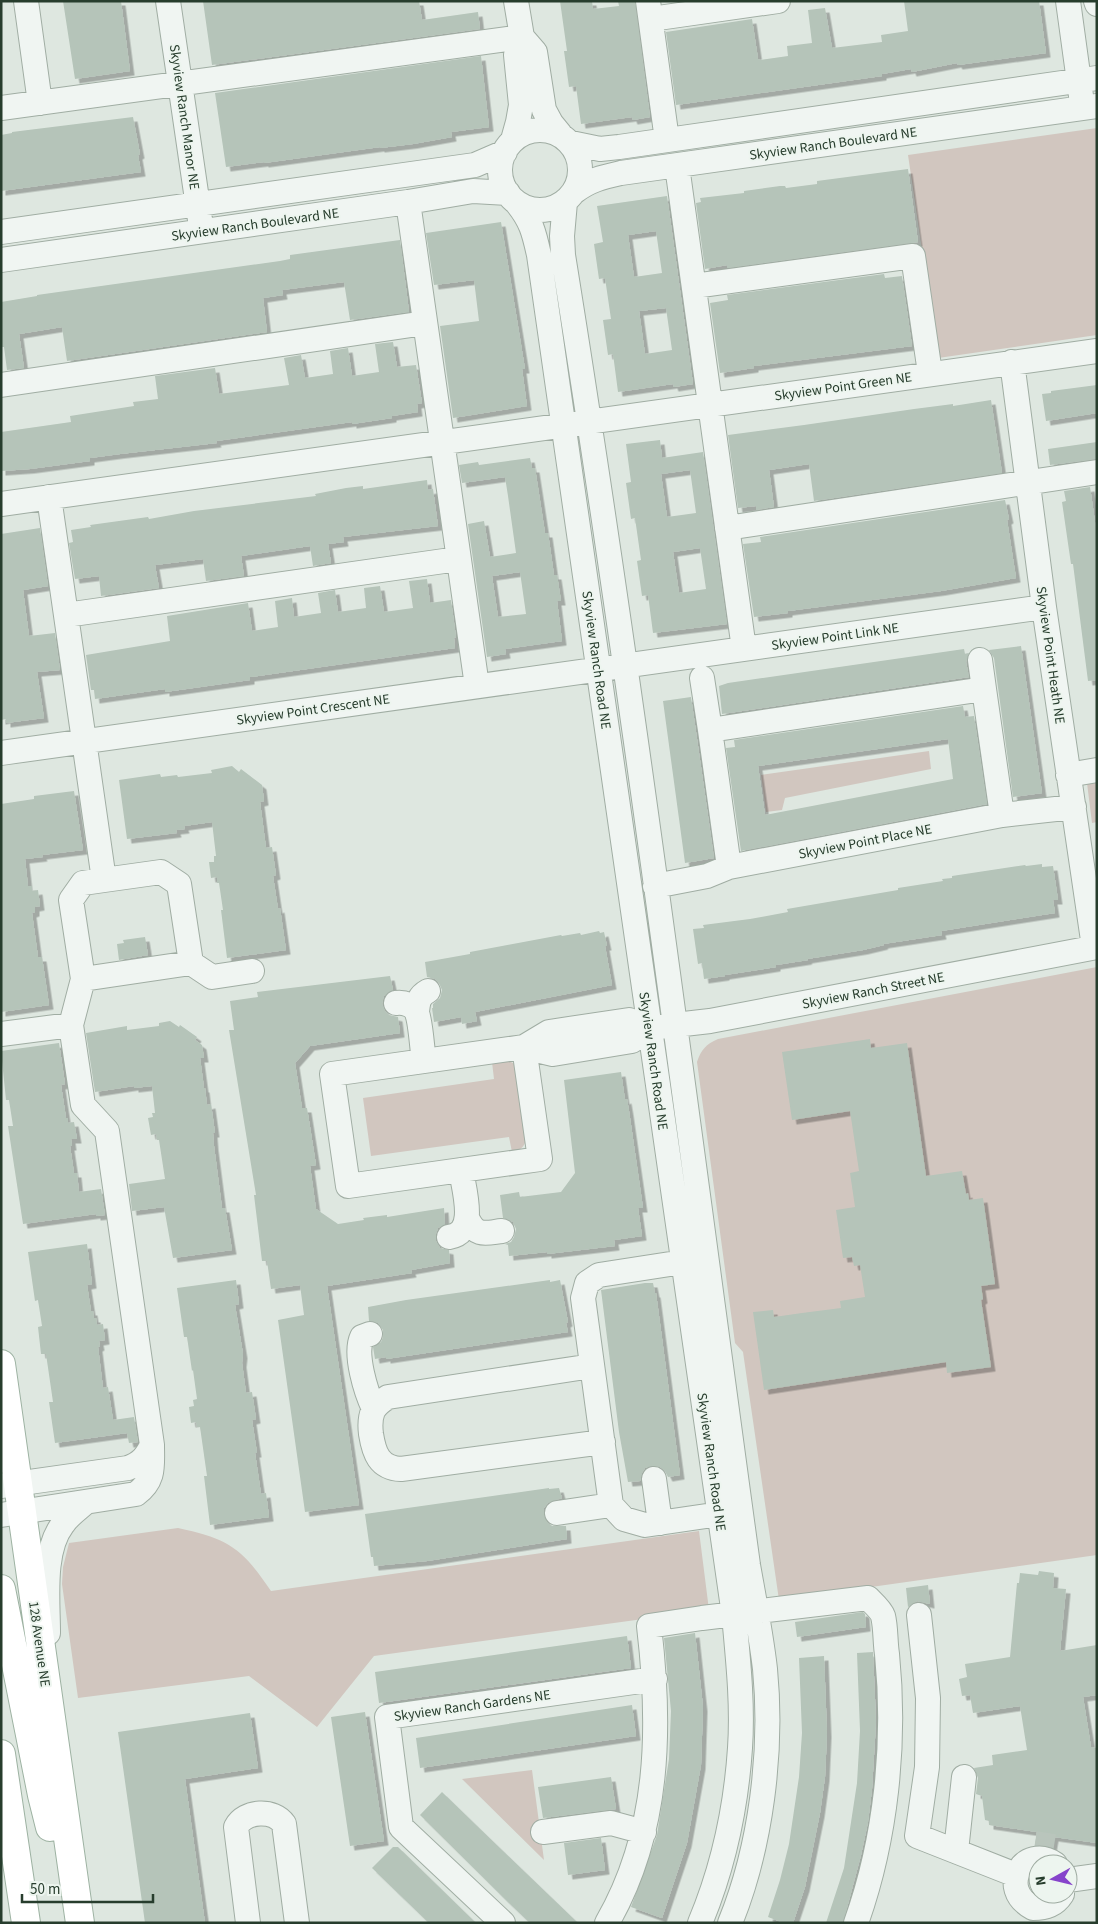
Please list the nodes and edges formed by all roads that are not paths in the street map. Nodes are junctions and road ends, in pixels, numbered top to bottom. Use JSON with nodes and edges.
{"nodes":[{"id":1,"x":26,"y":1,"type":"edge"},
{"id":2,"x":168,"y":1,"type":"edge"},
{"id":3,"x":516,"y":1,"type":"edge"},
{"id":4,"x":778,"y":1,"type":"edge"},
{"id":5,"x":1068,"y":1,"type":"edge"},
{"id":6,"x":649,"y":10,"type":"edge"},
{"id":7,"x":522,"y":37,"type":"junction"},
{"id":8,"x":1088,"y":80,"type":"edge"},
{"id":9,"x":179,"y":84,"type":"junction"},
{"id":10,"x":40,"y":102,"type":"junction"},
{"id":11,"x":1090,"y":107,"type":"edge"},
{"id":12,"x":1,"y":108,"type":"edge"},
{"id":13,"x":565,"y":138,"type":"junction"},
{"id":14,"x":667,"y":140,"type":"junction"},
{"id":15,"x":509,"y":146,"type":"junction"},
{"id":16,"x":677,"y":166,"type":"junction"},
{"id":17,"x":570,"y":197,"type":"junction"},
{"id":18,"x":512,"y":198,"type":"junction"},
{"id":19,"x":408,"y":202,"type":"junction"},
{"id":20,"x":198,"y":205,"type":"junction"},
{"id":21,"x":1,"y":232,"type":"edge"},
{"id":22,"x":201,"y":232,"type":"junction"},
{"id":23,"x":1,"y":260,"type":"edge"},
{"id":24,"x":694,"y":286,"type":"junction"},
{"id":25,"x":425,"y":323,"type":"junction"},
{"id":26,"x":1097,"y":351,"type":"edge"},
{"id":27,"x":1012,"y":362,"type":"junction"},
{"id":28,"x":930,"y":373,"type":"junction"},
{"id":29,"x":1,"y":385,"type":"edge"},
{"id":30,"x":710,"y":404,"type":"junction"},
{"id":31,"x":590,"y":421,"type":"junction"},
{"id":32,"x":563,"y":424,"type":"junction"},
{"id":33,"x":442,"y":442,"type":"junction"},
{"id":34,"x":1097,"y":472,"type":"edge"},
{"id":35,"x":1028,"y":482,"type":"junction"},
{"id":36,"x":49,"y":497,"type":"junction"},
{"id":37,"x":1,"y":504,"type":"edge"},
{"id":38,"x":727,"y":528,"type":"junction"},
{"id":39,"x":458,"y":559,"type":"junction"},
{"id":40,"x":1044,"y":607,"type":"junction"},
{"id":41,"x":66,"y":614,"type":"junction"},
{"id":42,"x":744,"y":649,"type":"junction"},
{"id":43,"x":980,"y":660,"type":"dead end"},
{"id":44,"x":625,"y":665,"type":"junction"},
{"id":45,"x":598,"y":669,"type":"junction"},
{"id":46,"x":702,"y":678,"type":"dead end"},
{"id":47,"x":477,"y":686,"type":"junction"},
{"id":48,"x":984,"y":689,"type":"junction"},
{"id":49,"x":710,"y":730,"type":"junction"},
{"id":50,"x":83,"y":740,"type":"junction"},
{"id":51,"x":1,"y":753,"type":"edge"},
{"id":52,"x":1097,"y":770,"type":"edge"},
{"id":53,"x":1068,"y":775,"type":"junction"},
{"id":54,"x":1074,"y":807,"type":"junction"},
{"id":55,"x":1002,"y":815,"type":"junction"},
{"id":56,"x":729,"y":867,"type":"junction"},
{"id":57,"x":104,"y":880,"type":"junction"},
{"id":58,"x":655,"y":886,"type":"junction"},
{"id":59,"x":1095,"y":947,"type":"edge"},
{"id":60,"x":191,"y":963,"type":"junction"},
{"id":61,"x":252,"y":971,"type":"dead end"},
{"id":62,"x":83,"y":979,"type":"junction"},
{"id":63,"x":428,"y":991,"type":"dead end"},
{"id":64,"x":674,"y":1024,"type":"junction"},
{"id":65,"x":71,"y":1025,"type":"junction"},
{"id":66,"x":649,"y":1028,"type":"junction"},
{"id":67,"x":1,"y":1034,"type":"edge"},
{"id":68,"x":524,"y":1047,"type":"junction"},
{"id":69,"x":424,"y":1061,"type":"junction"},
{"id":70,"x":461,"y":1170,"type":"junction"},
{"id":71,"x":468,"y":1220,"type":"junction"},
{"id":72,"x":502,"y":1231,"type":"dead end"},
{"id":73,"x":449,"y":1238,"type":"dead end"},
{"id":74,"x":683,"y":1262,"type":"junction"},
{"id":75,"x":357,"y":1339,"type":"dead end"},
{"id":76,"x":1,"y":1364,"type":"edge"},
{"id":77,"x":592,"y":1366,"type":"junction"},
{"id":78,"x":374,"y":1409,"type":"junction"},
{"id":79,"x":603,"y":1442,"type":"junction"},
{"id":80,"x":152,"y":1445,"type":"junction"},
{"id":81,"x":654,"y":1479,"type":"dead end"},
{"id":82,"x":10,"y":1484,"type":"edge"},
{"id":83,"x":86,"y":1502,"type":"junction"},
{"id":84,"x":611,"y":1505,"type":"junction"},
{"id":85,"x":11,"y":1513,"type":"edge"},
{"id":86,"x":557,"y":1513,"type":"dead end"},
{"id":87,"x":720,"y":1514,"type":"junction"},
{"id":88,"x":660,"y":1523,"type":"junction"},
{"id":89,"x":1,"y":1589,"type":"edge"},
{"id":90,"x":734,"y":1615,"type":"junction"},
{"id":91,"x":919,"y":1615,"type":"dead end"},
{"id":92,"x":655,"y":1679,"type":"junction"},
{"id":93,"x":47,"y":1695,"type":"junction"},
{"id":94,"x":1,"y":1754,"type":"edge"},
{"id":95,"x":964,"y":1777,"type":"dead end"},
{"id":96,"x":543,"y":1832,"type":"dead end"},
{"id":97,"x":644,"y":1832,"type":"junction"},
{"id":98,"x":956,"y":1851,"type":"junction"},
{"id":99,"x":1028,"y":1861,"type":"edge"},
{"id":100,"x":1018,"y":1872,"type":"junction"},
{"id":101,"x":1097,"y":1876,"type":"edge"},
{"id":102,"x":1078,"y":1879,"type":"edge"},
{"id":103,"x":20,"y":1882,"type":"junction"},
{"id":104,"x":1052,"y":1904,"type":"edge"},
{"id":105,"x":1033,"y":1915,"type":"edge"},
{"id":106,"x":611,"y":1921,"type":"edge"},
{"id":107,"x":26,"y":1923,"type":"edge"},
{"id":108,"x":32,"y":1923,"type":"edge"},
{"id":109,"x":75,"y":1923,"type":"edge"},
{"id":110,"x":80,"y":1923,"type":"edge"},
{"id":111,"x":248,"y":1923,"type":"edge"},
{"id":112,"x":297,"y":1923,"type":"edge"},
{"id":113,"x":503,"y":1923,"type":"edge"},
{"id":114,"x":700,"y":1923,"type":"edge"},
{"id":115,"x":730,"y":1923,"type":"edge"},
{"id":116,"x":856,"y":1923,"type":"edge"}],
"edges":[{"from":1,"to":10,"type":"street"},
{"from":2,"to":9,"type":"street","name":"Skyview Ranch Manor NE"},
{"from":3,"to":7,"type":"street"},
{"from":4,"to":6,"type":"street"},
{"from":5,"to":8,"type":"street"},
{"from":6,"to":14,"type":"street"},
{"from":7,"to":9,"type":"street"},
{"from":7,"to":13,"type":"street"},
{"from":7,"to":15,"type":"street"},
{"from":8,"to":11,"type":"street"},
{"from":8,"to":14,"type":"street","name":"Skyview Ranch Boulevard NE"},
{"from":9,"to":10,"type":"street"},
{"from":9,"to":20,"type":"street","name":"Skyview Ranch Manor NE"},
{"from":10,"to":12,"type":"street"},
{"from":11,"to":16,"type":"street","name":"Skyview Ranch Boulevard NE"},
{"from":13,"to":14,"type":"street","name":"Skyview Ranch Boulevard NE"},
{"from":13,"to":15,"type":"street"},
{"from":13,"to":17,"type":"street"},
{"from":15,"to":18,"type":"street"},
{"from":15,"to":20,"type":"street","name":"Skyview Ranch Boulevard NE"},
{"from":16,"to":17,"type":"street","name":"Skyview Ranch Boulevard NE"},
{"from":16,"to":24,"type":"street"},
{"from":17,"to":18,"type":"street"},
{"from":17,"to":31,"type":"street","name":"Skyview Ranch Road NE"},
{"from":18,"to":19,"type":"street","name":"Skyview Ranch Boulevard NE"},
{"from":18,"to":32,"type":"street","name":"Skyview Ranch Road NE"},
{"from":19,"to":22,"type":"street","name":"Skyview Ranch Boulevard NE"},
{"from":19,"to":25,"type":"street"},
{"from":20,"to":21,"type":"street","name":"Skyview Ranch Boulevard NE"},
{"from":20,"to":22,"type":"street","name":"Skyview Ranch Manor NE"},
{"from":22,"to":23,"type":"street","name":"Skyview Ranch Boulevard NE"},
{"from":24,"to":28,"type":"street"},
{"from":24,"to":30,"type":"street"},
{"from":25,"to":29,"type":"street"},
{"from":25,"to":33,"type":"street"},
{"from":26,"to":27,"type":"street","name":"Skyview Point Green NE"},
{"from":27,"to":28,"type":"street","name":"Skyview Point Green NE"},
{"from":27,"to":35,"type":"street","name":"Skyview Point Heath NE"},
{"from":28,"to":30,"type":"street","name":"Skyview Point Green NE"},
{"from":30,"to":31,"type":"street","name":"Skyview Point Green NE"},
{"from":30,"to":38,"type":"street"},
{"from":31,"to":32,"type":"street"},
{"from":31,"to":44,"type":"street","name":"Skyview Ranch Road NE"},
{"from":32,"to":33,"type":"street"},
{"from":32,"to":45,"type":"street","name":"Skyview Ranch Road NE"},
{"from":33,"to":36,"type":"street"},
{"from":33,"to":39,"type":"street"},
{"from":34,"to":35,"type":"street"},
{"from":35,"to":38,"type":"street"},
{"from":35,"to":40,"type":"street","name":"Skyview Point Heath NE"},
{"from":36,"to":37,"type":"street"},
{"from":36,"to":41,"type":"street"},
{"from":38,"to":42,"type":"street"},
{"from":39,"to":41,"type":"street"},
{"from":39,"to":47,"type":"street"},
{"from":40,"to":42,"type":"street","name":"Skyview Point Link NE"},
{"from":40,"to":53,"type":"street","name":"Skyview Point Heath NE"},
{"from":41,"to":50,"type":"street"},
{"from":42,"to":44,"type":"street","name":"Skyview Point Link NE"},
{"from":43,"to":48,"type":"street"},
{"from":44,"to":45,"type":"street","name":"Skyview Point Crescent NE"},
{"from":44,"to":58,"type":"street","name":"Skyview Ranch Road NE"},
{"from":45,"to":47,"type":"street","name":"Skyview Point Crescent NE"},
{"from":45,"to":66,"type":"street","name":"Skyview Ranch Road NE"},
{"from":46,"to":49,"type":"street"},
{"from":47,"to":50,"type":"street","name":"Skyview Point Crescent NE"},
{"from":48,"to":49,"type":"street"},
{"from":48,"to":55,"type":"street"},
{"from":49,"to":56,"type":"street"},
{"from":50,"to":51,"type":"street","name":"Skyview Point Crescent NE"},
{"from":50,"to":57,"type":"street"},
{"from":52,"to":53,"type":"street"},
{"from":53,"to":54,"type":"street","name":"Skyview Point Heath NE"},
{"from":54,"to":55,"type":"street","name":"Skyview Point Place NE"},
{"from":54,"to":59,"type":"street","name":"Skyview Point Heath NE"},
{"from":55,"to":56,"type":"street","name":"Skyview Point Place NE"},
{"from":56,"to":58,"type":"street","name":"Skyview Point Place NE"},
{"from":57,"to":60,"type":"street"},
{"from":57,"to":62,"type":"street"},
{"from":58,"to":64,"type":"street","name":"Skyview Ranch Road NE"},
{"from":59,"to":64,"type":"street","name":"Skyview Ranch Street NE"},
{"from":60,"to":61,"type":"street"},
{"from":60,"to":62,"type":"street"},
{"from":62,"to":65,"type":"street"},
{"from":63,"to":69,"type":"street"},
{"from":64,"to":66,"type":"street","name":"Skyview Ranch Street NE"},
{"from":64,"to":90,"type":"street","name":"Skyview Ranch Road NE"},
{"from":65,"to":67,"type":"street"},
{"from":65,"to":80,"type":"street"},
{"from":66,"to":68,"type":"street"},
{"from":66,"to":74,"type":"street","name":"Skyview Ranch Road NE"},
{"from":68,"to":69,"type":"street"},
{"from":68,"to":70,"type":"street"},
{"from":69,"to":70,"type":"street"},
{"from":70,"to":71,"type":"street"},
{"from":71,"to":72,"type":"street"},
{"from":71,"to":73,"type":"street"},
{"from":74,"to":77,"type":"street"},
{"from":74,"to":87,"type":"street","name":"Skyview Ranch Road NE"},
{"from":75,"to":78,"type":"street"},
{"from":76,"to":82,"type":"main road","name":"128 Avenue NE"},
{"from":77,"to":78,"type":"street"},
{"from":77,"to":79,"type":"street"},
{"from":78,"to":79,"type":"street"},
{"from":79,"to":84,"type":"street"},
{"from":80,"to":82,"type":"street"},
{"from":80,"to":83,"type":"street"},
{"from":81,"to":88,"type":"street"},
{"from":82,"to":85,"type":"main road","name":"128 Avenue NE"},
{"from":83,"to":85,"type":"street"},
{"from":83,"to":93,"type":"street"},
{"from":84,"to":86,"type":"street"},
{"from":84,"to":88,"type":"street"},
{"from":85,"to":93,"type":"main road","name":"128 Avenue NE"},
{"from":87,"to":88,"type":"street"},
{"from":87,"to":90,"type":"street","name":"Skyview Ranch Road NE"},
{"from":89,"to":109,"type":"main road"},
{"from":90,"to":92,"type":"street"},
{"from":90,"to":114,"type":"street","name":"Skyview Ranch Road NE"},
{"from":90,"to":115,"type":"street","name":"Skyview Ranch Road NE"},
{"from":90,"to":116,"type":"street"},
{"from":91,"to":98,"type":"street"},
{"from":92,"to":97,"type":"street"},
{"from":92,"to":113,"type":"street","name":"Skyview Ranch Gardens NE"},
{"from":93,"to":110,"type":"main road","name":"128 Avenue NE"},
{"from":94,"to":103,"type":"main road"},
{"from":95,"to":98,"type":"street"},
{"from":96,"to":97,"type":"street"},
{"from":97,"to":106,"type":"street"},
{"from":98,"to":100,"type":"street"},
{"from":99,"to":100,"type":"street"},
{"from":100,"to":105,"type":"street"},
{"from":101,"to":102,"type":"street"},
{"from":103,"to":107,"type":"main road"},
{"from":103,"to":108,"type":"main road"},
{"from":104,"to":105,"type":"street"},
{"from":111,"to":112,"type":"street"}]}
